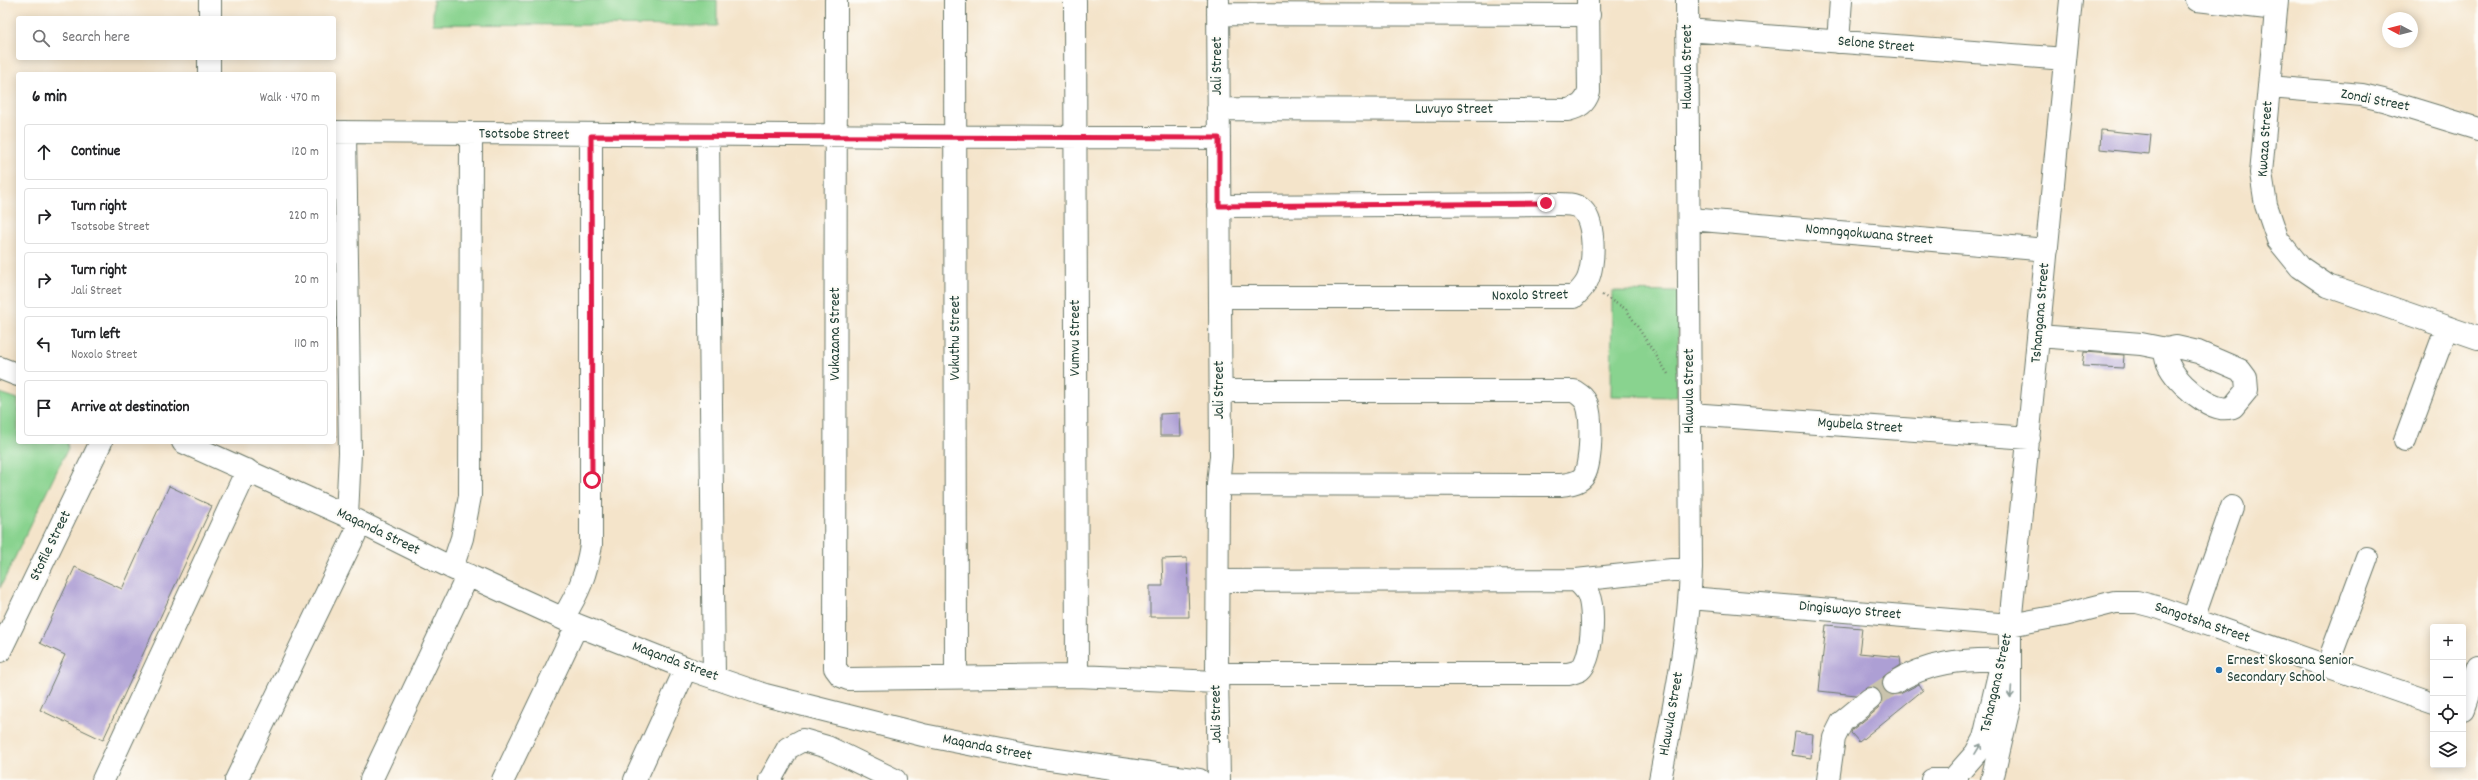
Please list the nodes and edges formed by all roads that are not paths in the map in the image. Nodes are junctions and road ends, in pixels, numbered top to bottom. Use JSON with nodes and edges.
{"nodes":[{"id":1,"x":210,"y":0,"type":"edge"},
{"id":2,"x":836,"y":0,"type":"edge"},
{"id":3,"x":955,"y":0,"type":"edge"},
{"id":4,"x":1075,"y":0,"type":"edge"},
{"id":5,"x":1687,"y":0,"type":"edge"},
{"id":6,"x":1841,"y":0,"type":"edge"},
{"id":7,"x":2071,"y":0,"type":"edge"},
{"id":8,"x":2197,"y":0,"type":"edge"},
{"id":9,"x":2277,"y":5,"type":"edge"},
{"id":10,"x":1218,"y":7,"type":"edge"},
{"id":11,"x":1588,"y":8,"type":"edge"},
{"id":12,"x":210,"y":16,"type":"edge"},
{"id":13,"x":1688,"y":30,"type":"junction"},
{"id":14,"x":1838,"y":42,"type":"junction"},
{"id":15,"x":2065,"y":59,"type":"junction"},
{"id":16,"x":209,"y":60,"type":"edge"},
{"id":17,"x":209,"y":72,"type":"edge"},
{"id":18,"x":2270,"y":87,"type":"junction"},
{"id":19,"x":1218,"y":109,"type":"junction"},
{"id":20,"x":2478,"y":129,"type":"edge"},
{"id":21,"x":340,"y":132,"type":"edge"},
{"id":22,"x":471,"y":134,"type":"junction"},
{"id":23,"x":708,"y":135,"type":"junction"},
{"id":24,"x":591,"y":136,"type":"junction"},
{"id":25,"x":837,"y":136,"type":"junction"},
{"id":26,"x":1075,"y":137,"type":"junction"},
{"id":27,"x":956,"y":138,"type":"junction"},
{"id":28,"x":1219,"y":138,"type":"junction"},
{"id":29,"x":1219,"y":206,"type":"junction"},
{"id":30,"x":1690,"y":219,"type":"junction"},
{"id":31,"x":2047,"y":250,"type":"junction"},
{"id":32,"x":1220,"y":297,"type":"junction"},
{"id":33,"x":2447,"y":327,"type":"junction"},
{"id":34,"x":2039,"y":336,"type":"junction"},
{"id":35,"x":2478,"y":338,"type":"edge"},
{"id":36,"x":2166,"y":349,"type":"dead end"},
{"id":37,"x":0,"y":368,"type":"edge"},
{"id":38,"x":16,"y":374,"type":"edge"},
{"id":39,"x":1220,"y":391,"type":"junction"},
{"id":40,"x":1690,"y":414,"type":"junction"},
{"id":41,"x":2029,"y":438,"type":"junction"},
{"id":42,"x":2405,"y":440,"type":"dead end"},
{"id":43,"x":100,"y":444,"type":"edge"},
{"id":44,"x":188,"y":444,"type":"edge"},
{"id":45,"x":247,"y":470,"type":"junction"},
{"id":46,"x":1218,"y":484,"type":"junction"},
{"id":47,"x":2232,"y":507,"type":"dead end"},
{"id":48,"x":354,"y":520,"type":"junction"},
{"id":49,"x":2367,"y":558,"type":"dead end"},
{"id":50,"x":1691,"y":568,"type":"junction"},
{"id":51,"x":460,"y":572,"type":"junction"},
{"id":52,"x":1576,"y":580,"type":"junction"},
{"id":53,"x":1219,"y":581,"type":"junction"},
{"id":54,"x":1690,"y":598,"type":"junction"},
{"id":55,"x":2193,"y":619,"type":"junction"},
{"id":56,"x":570,"y":622,"type":"junction"},
{"id":57,"x":2010,"y":625,"type":"junction"},
{"id":58,"x":0,"y":651,"type":"edge"},
{"id":59,"x":2002,"y":660,"type":"junction"},
{"id":60,"x":2327,"y":666,"type":"junction"},
{"id":61,"x":2478,"y":666,"type":"edge"},
{"id":62,"x":686,"y":668,"type":"junction"},
{"id":63,"x":956,"y":676,"type":"junction"},
{"id":64,"x":1076,"y":676,"type":"junction"},
{"id":65,"x":714,"y":677,"type":"junction"},
{"id":66,"x":1217,"y":678,"type":"junction"},
{"id":67,"x":1894,"y":683,"type":"tunnel mouth"},
{"id":68,"x":1870,"y":699,"type":"tunnel mouth"},
{"id":69,"x":2466,"y":700,"type":"edge"},
{"id":70,"x":2430,"y":702,"type":"edge"},
{"id":71,"x":2466,"y":715,"type":"edge"},
{"id":72,"x":2478,"y":719,"type":"edge"},
{"id":73,"x":103,"y":780,"type":"edge"},
{"id":74,"x":236,"y":780,"type":"edge"},
{"id":75,"x":371,"y":780,"type":"edge"},
{"id":76,"x":503,"y":780,"type":"edge"},
{"id":77,"x":635,"y":780,"type":"edge"},
{"id":78,"x":770,"y":780,"type":"edge"},
{"id":79,"x":895,"y":780,"type":"edge"},
{"id":80,"x":1199,"y":780,"type":"edge"},
{"id":81,"x":1219,"y":780,"type":"edge"},
{"id":82,"x":1660,"y":780,"type":"edge"},
{"id":83,"x":1828,"y":780,"type":"edge"},
{"id":84,"x":1947,"y":780,"type":"edge"},
{"id":85,"x":1992,"y":780,"type":"edge"}],
"edges":[{"from":1,"to":12,"type":"street"},
{"from":2,"to":25,"type":"street","name":"Vukazana Street"},
{"from":3,"to":27,"type":"street","name":"Vukuthu Street"},
{"from":4,"to":26,"type":"street","name":"Vumvu Street"},
{"from":5,"to":13,"type":"street","name":"Hlawula Street"},
{"from":6,"to":14,"type":"street"},
{"from":7,"to":15,"type":"street","name":"Tshangana Street"},
{"from":8,"to":9,"type":"street"},
{"from":9,"to":18,"type":"street","name":"Kwaza Street"},
{"from":10,"to":11,"type":"street"},
{"from":10,"to":19,"type":"street","name":"Jali Street"},
{"from":11,"to":19,"type":"street","name":"Luvuyo Street"},
{"from":13,"to":14,"type":"street","name":"Selone Street"},
{"from":13,"to":30,"type":"street","name":"Hlawula Street"},
{"from":14,"to":15,"type":"street","name":"Selone Street"},
{"from":15,"to":31,"type":"street","name":"Tshangana Street"},
{"from":16,"to":17,"type":"street"},
{"from":18,"to":20,"type":"street","name":"Zondi Street"},
{"from":18,"to":33,"type":"street","name":"Kwaza Street"},
{"from":19,"to":28,"type":"street","name":"Jali Street"},
{"from":21,"to":22,"type":"street","name":"Tsotsobe Street"},
{"from":21,"to":48,"type":"street"},
{"from":22,"to":24,"type":"street","name":"Tsotsobe Street"},
{"from":22,"to":51,"type":"street"},
{"from":23,"to":24,"type":"street","name":"Tsotsobe Street"},
{"from":23,"to":25,"type":"street","name":"Tsotsobe Street"},
{"from":23,"to":65,"type":"street"},
{"from":24,"to":56,"type":"street"},
{"from":25,"to":27,"type":"street","name":"Tsotsobe Street"},
{"from":25,"to":63,"type":"street","name":"Vukazana Street"},
{"from":26,"to":27,"type":"street","name":"Tsotsobe Street"},
{"from":26,"to":28,"type":"street","name":"Tsotsobe Street"},
{"from":26,"to":64,"type":"street","name":"Vumvu Street"},
{"from":27,"to":63,"type":"street","name":"Vukuthu Street"},
{"from":28,"to":29,"type":"street","name":"Jali Street"},
{"from":29,"to":32,"type":"street","name":"Jali Street"},
{"from":29,"to":32,"type":"street","name":"Noxolo Street"},
{"from":30,"to":31,"type":"street","name":"Nomngqokwana Street"},
{"from":30,"to":40,"type":"street","name":"Hlawula Street"},
{"from":31,"to":34,"type":"street","name":"Tshangana Street"},
{"from":32,"to":39,"type":"street","name":"Jali Street"},
{"from":33,"to":35,"type":"street","name":"Kwaza Street"},
{"from":33,"to":42,"type":"street"},
{"from":34,"to":36,"type":"street"},
{"from":34,"to":41,"type":"street","name":"Tshangana Street"},
{"from":37,"to":38,"type":"street"},
{"from":39,"to":46,"type":"street","name":"Jali Street"},
{"from":39,"to":46,"type":"street"},
{"from":40,"to":41,"type":"street","name":"Mgubela Street"},
{"from":40,"to":50,"type":"street","name":"Hlawula Street"},
{"from":41,"to":57,"type":"street","name":"Tshangana Street"},
{"from":43,"to":58,"type":"street","name":"Stofile Street"},
{"from":44,"to":45,"type":"street","name":"Maqanda Street"},
{"from":45,"to":48,"type":"street","name":"Maqanda Street"},
{"from":45,"to":73,"type":"street"},
{"from":46,"to":53,"type":"street","name":"Jali Street"},
{"from":47,"to":55,"type":"street"},
{"from":48,"to":51,"type":"street","name":"Maqanda Street"},
{"from":48,"to":74,"type":"street"},
{"from":49,"to":60,"type":"street"},
{"from":50,"to":52,"type":"street"},
{"from":50,"to":54,"type":"street","name":"Hlawula Street"},
{"from":51,"to":56,"type":"street","name":"Maqanda Street"},
{"from":51,"to":75,"type":"street"},
{"from":52,"to":53,"type":"street"},
{"from":52,"to":66,"type":"street"},
{"from":53,"to":66,"type":"street","name":"Jali Street"},
{"from":54,"to":57,"type":"street","name":"Dingiswayo Street"},
{"from":54,"to":82,"type":"street","name":"Hlawula Street"},
{"from":55,"to":57,"type":"street","name":"Sangotsha Street"},
{"from":55,"to":60,"type":"street","name":"Sangotsha Street"},
{"from":56,"to":62,"type":"street","name":"Maqanda Street"},
{"from":56,"to":76,"type":"street"},
{"from":57,"to":59,"type":"street","name":"Tshangana Street"},
{"from":57,"to":85,"type":"street","name":"Tshangana Street","one_way":true},
{"from":59,"to":67,"type":"street"},
{"from":84,"to":59,"type":"street","name":"Tshangana Street","one_way":true},
{"from":60,"to":70,"type":"street","name":"Sangotsha Street"},
{"from":61,"to":69,"type":"street"},
{"from":62,"to":65,"type":"street","name":"Maqanda Street"},
{"from":62,"to":77,"type":"street"},
{"from":63,"to":64,"type":"street"},
{"from":64,"to":66,"type":"street"},
{"from":65,"to":80,"type":"street","name":"Maqanda Street"},
{"from":66,"to":81,"type":"street","name":"Jali Street"},
{"from":68,"to":83,"type":"street"},
{"from":71,"to":72,"type":"street"},
{"from":78,"to":79,"type":"street"}]}
